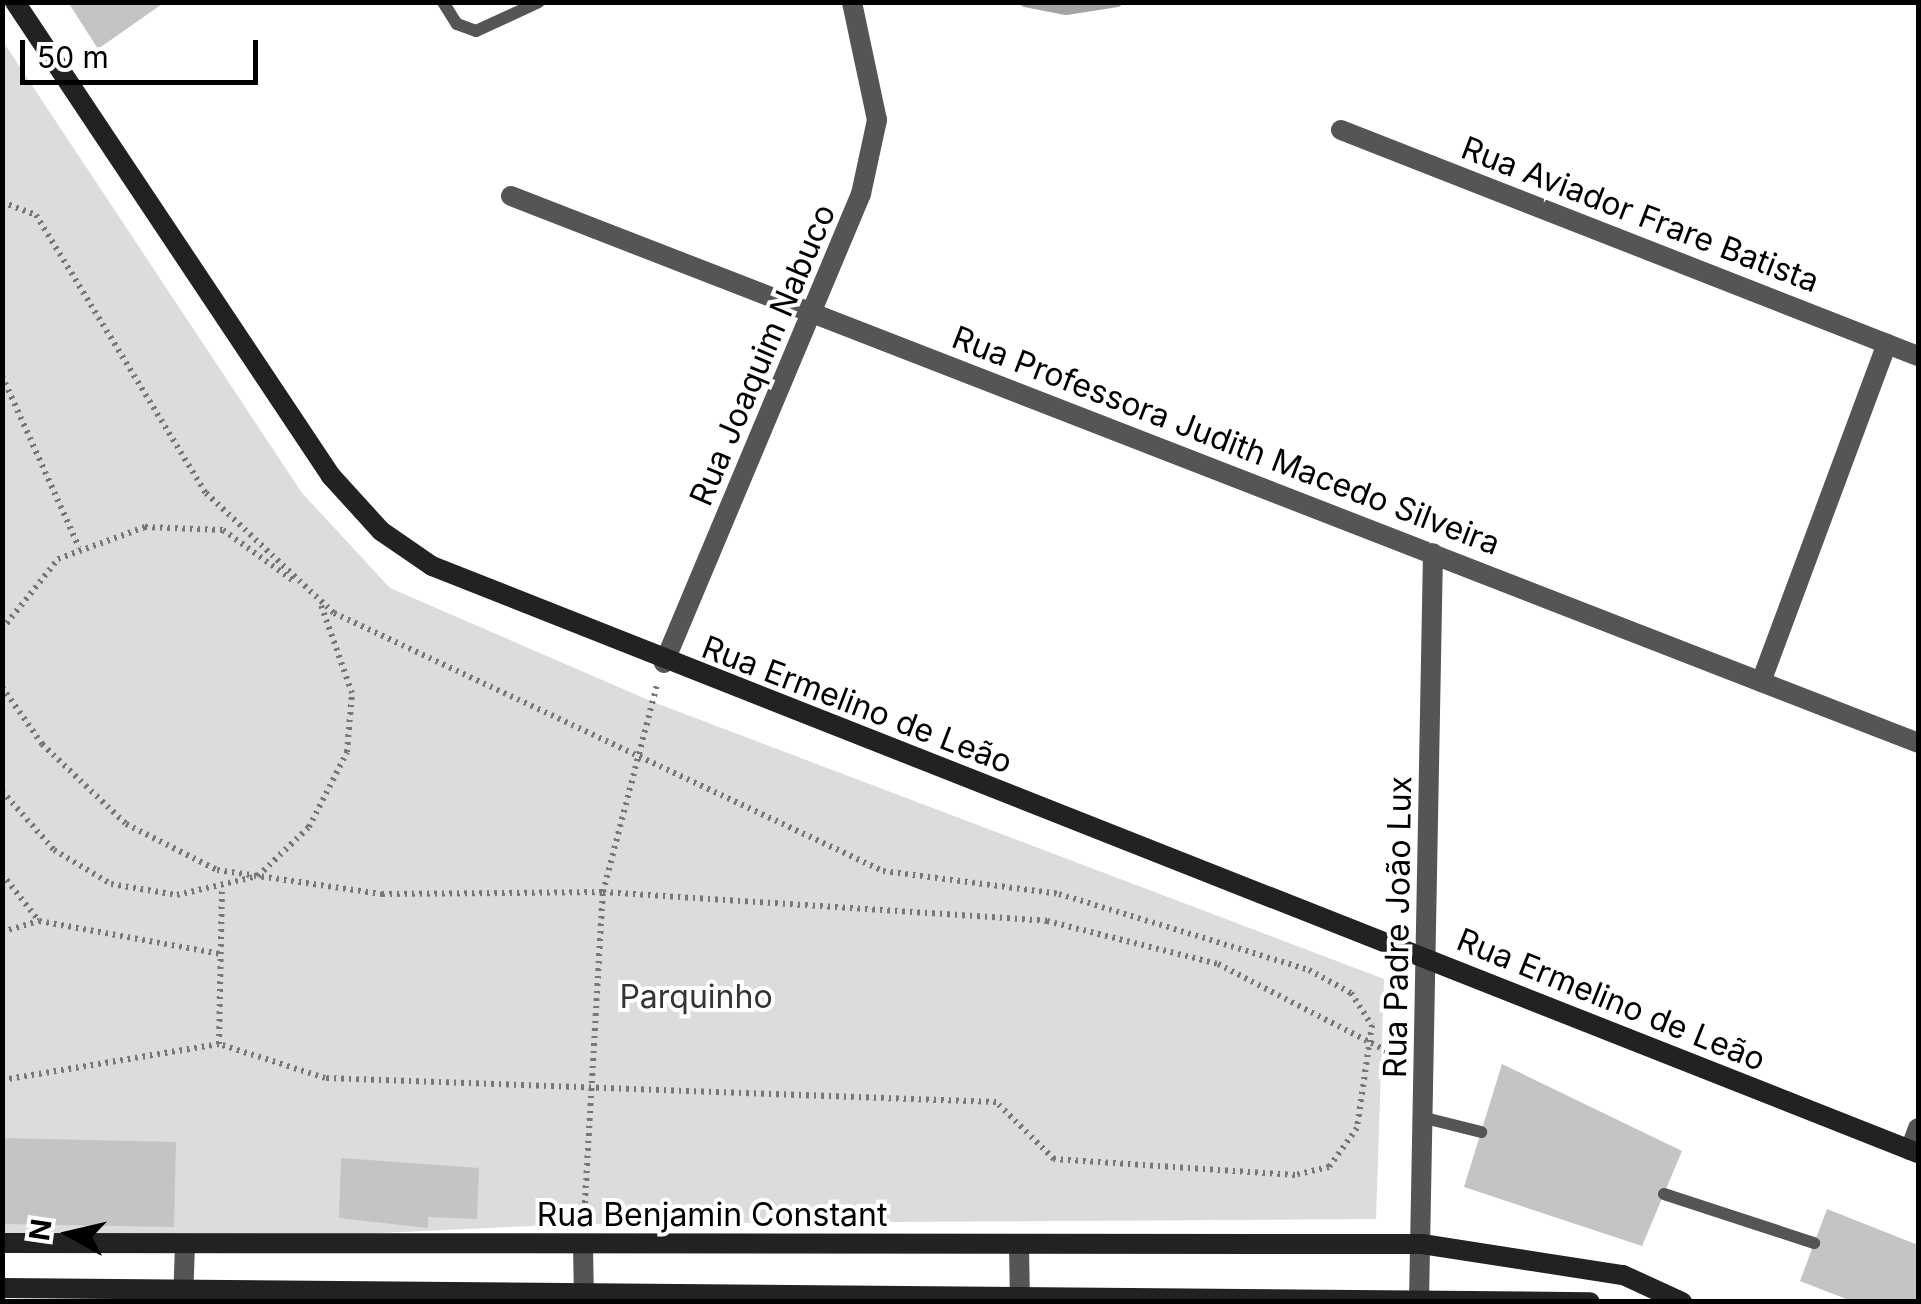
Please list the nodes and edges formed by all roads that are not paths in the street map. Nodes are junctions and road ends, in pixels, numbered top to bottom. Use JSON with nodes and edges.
{"nodes":[{"id":1,"x":14,"y":2,"type":"edge"},
{"id":2,"x":443,"y":2,"type":"edge"},
{"id":3,"x":539,"y":2,"type":"edge"},
{"id":4,"x":852,"y":2,"type":"edge"},
{"id":5,"x":1340,"y":130,"type":"dead end"},
{"id":6,"x":511,"y":196,"type":"dead end"},
{"id":7,"x":818,"y":314,"type":"junction"},
{"id":8,"x":1886,"y":344,"type":"junction"},
{"id":9,"x":1918,"y":356,"type":"edge"},
{"id":10,"x":1433,"y":553,"type":"junction"},
{"id":11,"x":664,"y":663,"type":"junction"},
{"id":12,"x":1761,"y":682,"type":"junction"},
{"id":13,"x":1918,"y":743,"type":"edge"},
{"id":14,"x":1426,"y":959,"type":"junction"},
{"id":15,"x":1425,"y":1118,"type":"junction"},
{"id":16,"x":1918,"y":1128,"type":"edge"},
{"id":17,"x":1481,"y":1132,"type":"dead end"},
{"id":18,"x":1914,"y":1152,"type":"edge"},
{"id":19,"x":1664,"y":1194,"type":"dead end"},
{"id":20,"x":2,"y":1244,"type":"edge"},
{"id":21,"x":1422,"y":1244,"type":"junction"},
{"id":22,"x":1814,"y":1244,"type":"dead end"},
{"id":23,"x":185,"y":1245,"type":"junction"},
{"id":24,"x":583,"y":1245,"type":"junction"},
{"id":25,"x":1019,"y":1246,"type":"junction"},
{"id":26,"x":2,"y":1288,"type":"edge"},
{"id":27,"x":184,"y":1296,"type":"edge"},
{"id":28,"x":584,"y":1296,"type":"edge"},
{"id":29,"x":1419,"y":1298,"type":"edge"},
{"id":30,"x":1020,"y":1300,"type":"edge"},
{"id":31,"x":1590,"y":1302,"type":"edge"},
{"id":32,"x":1682,"y":1302,"type":"edge"}],
"edges":[{"from":1,"to":11,"type":"main road","name":"Rua Ermelino de Leão"},
{"from":2,"to":3,"type":"lane"},
{"from":4,"to":7,"type":"street","name":"Rua Joaquim Nabuco"},
{"from":5,"to":8,"type":"street","name":"Rua Aviador Frare Batista"},
{"from":6,"to":7,"type":"street","name":"Rua Professora Judith Macedo Silveira"},
{"from":7,"to":10,"type":"street","name":"Rua Professora Judith Macedo Silveira"},
{"from":7,"to":11,"type":"street","name":"Rua Joaquim Nabuco"},
{"from":8,"to":9,"type":"street","name":"Rua Aviador Frare Batista"},
{"from":8,"to":12,"type":"street"},
{"from":10,"to":12,"type":"street","name":"Rua Professora Judith Macedo Silveira"},
{"from":10,"to":14,"type":"street","name":"Rua Padre João Lux"},
{"from":11,"to":14,"type":"main road","name":"Rua Ermelino de Leão"},
{"from":12,"to":13,"type":"street","name":"Rua Professora Judith Macedo Silveira"},
{"from":14,"to":15,"type":"street","name":"Rua Padre João Lux"},
{"from":14,"to":18,"type":"main road","name":"Rua Ermelino de Leão"},
{"from":15,"to":17,"type":"lane"},
{"from":15,"to":21,"type":"street","name":"Rua Padre João Lux"},
{"from":16,"to":18,"type":"street"},
{"from":19,"to":22,"type":"lane"},
{"from":20,"to":23,"type":"main road","name":"Rua Benjamin Constant"},
{"from":21,"to":25,"type":"main road","name":"Rua Benjamin Constant"},
{"from":21,"to":29,"type":"street","name":"Rua Padre João Lux"},
{"from":21,"to":32,"type":"main road","name":"Rua Benjamin Constant"},
{"from":23,"to":24,"type":"main road","name":"Rua Benjamin Constant"},
{"from":23,"to":27,"type":"street"},
{"from":24,"to":25,"type":"main road","name":"Rua Benjamin Constant"},
{"from":24,"to":28,"type":"street"},
{"from":25,"to":30,"type":"street"},
{"from":26,"to":27,"type":"main road"},
{"from":27,"to":28,"type":"main road"},
{"from":28,"to":30,"type":"main road"},
{"from":29,"to":30,"type":"main road"},
{"from":29,"to":31,"type":"main road"}]}
